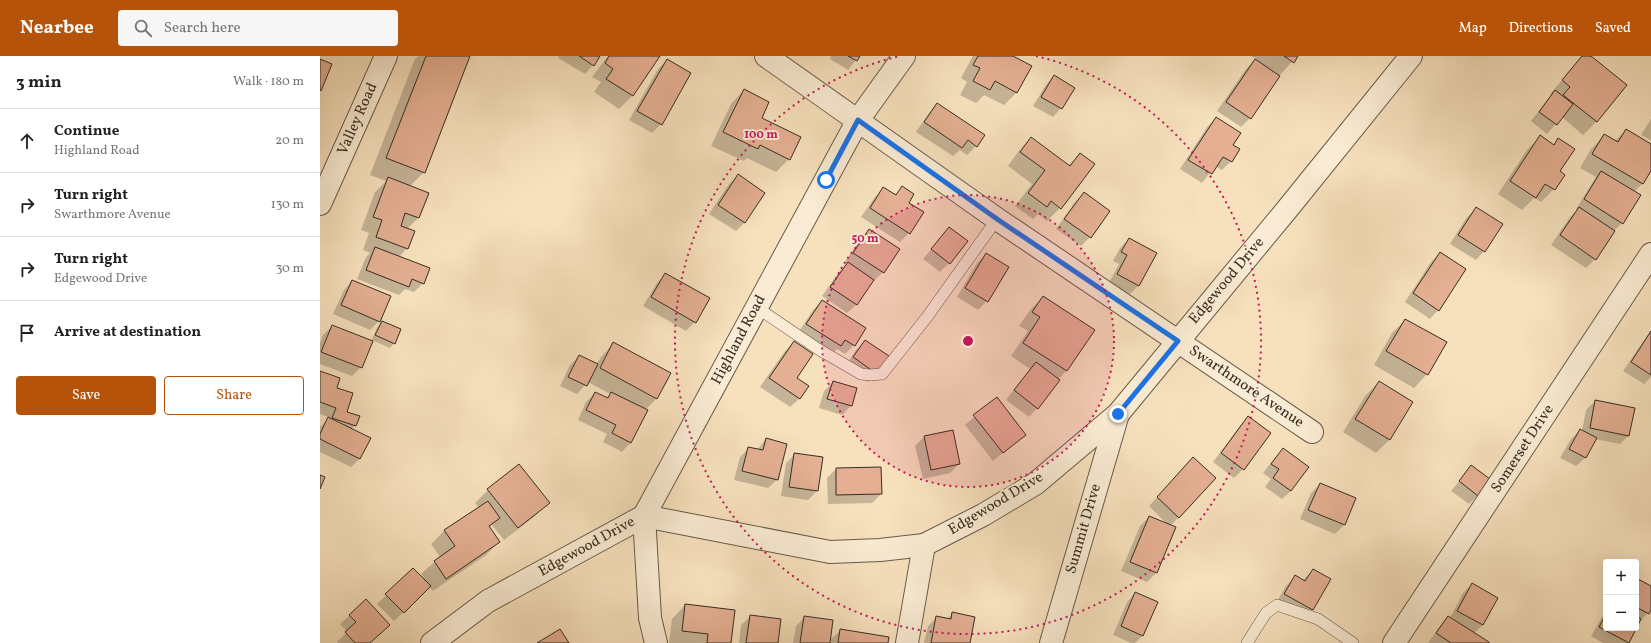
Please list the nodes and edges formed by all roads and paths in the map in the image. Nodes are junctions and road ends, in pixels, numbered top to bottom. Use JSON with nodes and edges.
{"nodes":[{"id":1,"x":386,"y":56,"type":"edge"},
{"id":2,"x":766,"y":56,"type":"edge"},
{"id":3,"x":904,"y":56,"type":"edge"},
{"id":4,"x":1411,"y":56,"type":"edge"},
{"id":5,"x":858,"y":120,"type":"junction"},
{"id":6,"x":320,"y":204,"type":"edge"},
{"id":7,"x":997,"y":219,"type":"junction"},
{"id":8,"x":1651,"y":254,"type":"edge"},
{"id":9,"x":756,"y":308,"type":"junction"},
{"id":10,"x":1178,"y":341,"type":"junction"},
{"id":11,"x":1118,"y":414,"type":"junction"},
{"id":12,"x":1312,"y":432,"type":"dead end"},
{"id":13,"x":644,"y":516,"type":"junction"},
{"id":14,"x":924,"y":545,"type":"junction"},
{"id":15,"x":432,"y":643,"type":"edge"},
{"id":16,"x":656,"y":643,"type":"edge"},
{"id":17,"x":907,"y":643,"type":"edge"},
{"id":18,"x":1051,"y":643,"type":"edge"},
{"id":19,"x":1247,"y":643,"type":"edge"},
{"id":20,"x":1353,"y":643,"type":"edge"},
{"id":21,"x":1394,"y":643,"type":"edge"}],
"edges":[{"from":1,"to":6,"type":"street","name":"Valley Road"},
{"from":2,"to":5,"type":"street","name":"Swarthmore Avenue"},
{"from":3,"to":5,"type":"street","name":"Highland Road"},
{"from":4,"to":10,"type":"street","name":"Edgewood Drive"},
{"from":5,"to":7,"type":"street","name":"Swarthmore Avenue"},
{"from":5,"to":9,"type":"street","name":"Highland Road"},
{"from":7,"to":9,"type":"lane"},
{"from":7,"to":10,"type":"street","name":"Swarthmore Avenue"},
{"from":8,"to":21,"type":"street","name":"Somerset Drive"},
{"from":9,"to":13,"type":"street","name":"Highland Road"},
{"from":10,"to":11,"type":"street","name":"Edgewood Drive"},
{"from":10,"to":12,"type":"street","name":"Swarthmore Avenue"},
{"from":11,"to":14,"type":"street","name":"Edgewood Drive"},
{"from":11,"to":18,"type":"street","name":"Summit Drive"},
{"from":13,"to":14,"type":"street","name":"Edgewood Drive"},
{"from":13,"to":15,"type":"street","name":"Edgewood Drive"},
{"from":13,"to":16,"type":"street"},
{"from":14,"to":17,"type":"street"},
{"from":19,"to":20,"type":"lane"}]}
